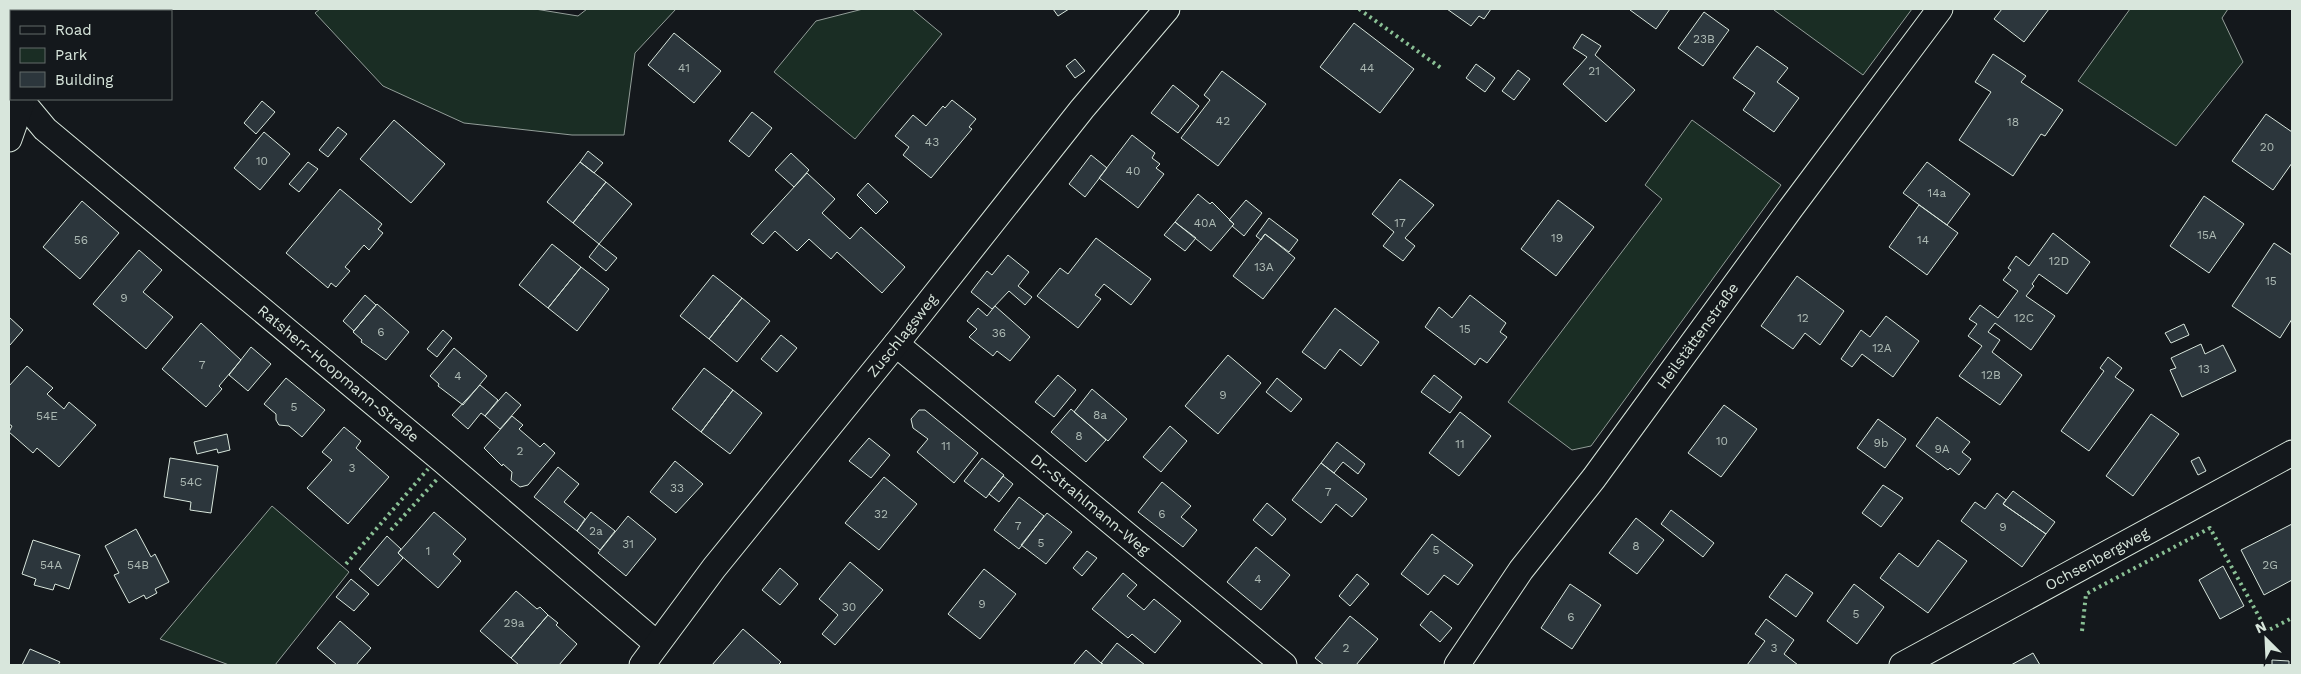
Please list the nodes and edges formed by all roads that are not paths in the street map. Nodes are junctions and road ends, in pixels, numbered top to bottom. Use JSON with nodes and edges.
{"nodes":[{"id":1,"x":1167,"y":9,"type":"edge"},
{"id":2,"x":1940,"y":9,"type":"edge"},
{"id":3,"x":21,"y":100,"type":"edge"},
{"id":4,"x":9,"y":139,"type":"edge"},
{"id":5,"x":896,"y":344,"type":"junction"},
{"id":6,"x":2292,"y":453,"type":"edge"},
{"id":7,"x":657,"y":644,"type":"junction"},
{"id":8,"x":642,"y":665,"type":"edge"},
{"id":9,"x":1284,"y":665,"type":"edge"},
{"id":10,"x":1457,"y":665,"type":"edge"},
{"id":11,"x":1902,"y":665,"type":"edge"}],
"edges":[{"from":1,"to":5,"type":"street","name":"Zuschlagsweg"},
{"from":2,"to":10,"type":"street","name":"Heilstättenstraße"},
{"from":3,"to":4,"type":"street"},
{"from":3,"to":7,"type":"street","name":"Ratsherr-Hoopmann-Straße"},
{"from":5,"to":7,"type":"street","name":"Zuschlagsweg"},
{"from":5,"to":9,"type":"street","name":"Dr.-Strahlmann-Weg"},
{"from":6,"to":11,"type":"street","name":"Ochsenbergweg"},
{"from":7,"to":8,"type":"street","name":"Zuschlagsweg"}]}
